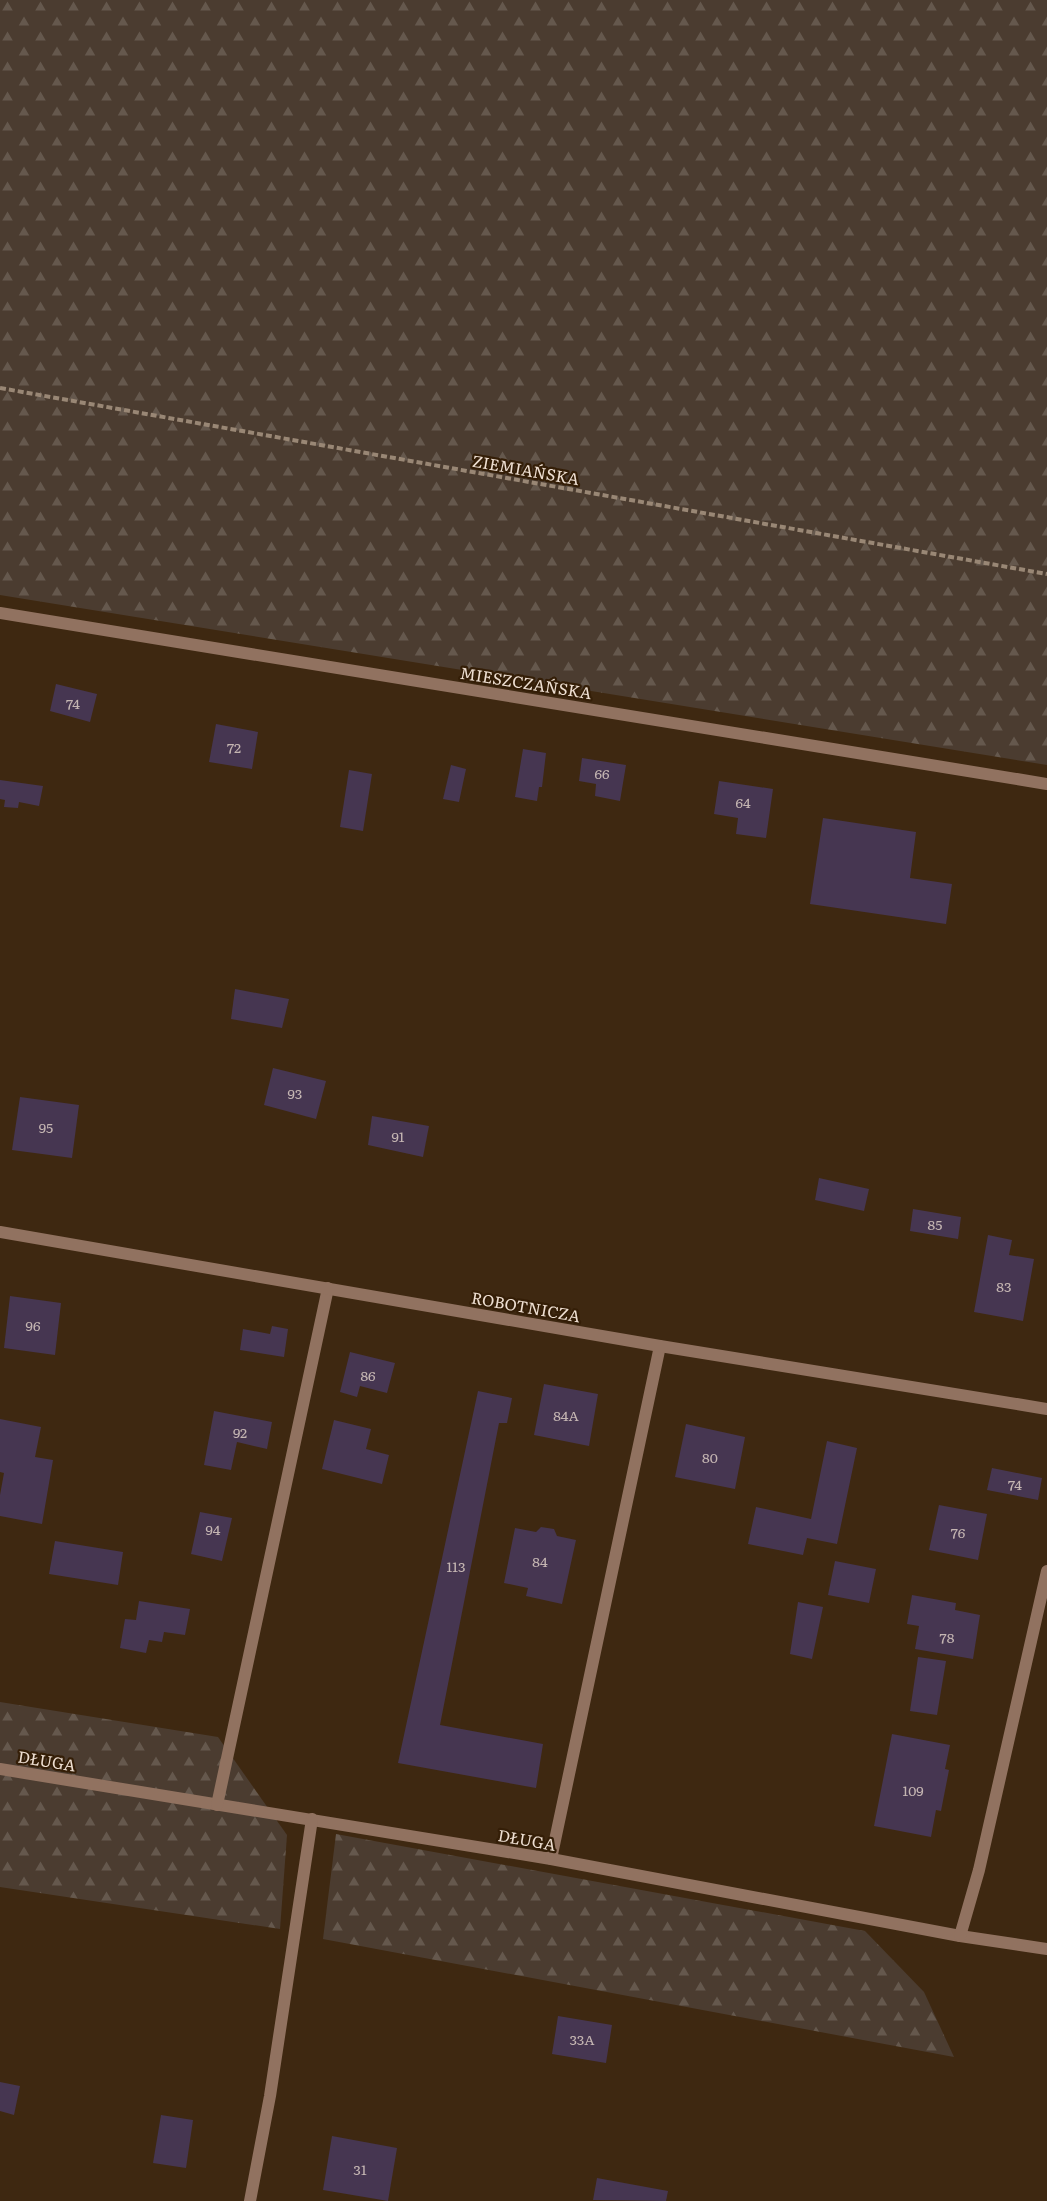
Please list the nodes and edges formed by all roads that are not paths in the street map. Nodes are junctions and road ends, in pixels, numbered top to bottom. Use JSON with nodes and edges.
{"nodes":[{"id":1,"x":0,"y":613,"type":"edge"},
{"id":2,"x":1047,"y":784,"type":"edge"},
{"id":3,"x":0,"y":1232,"type":"edge"},
{"id":4,"x":328,"y":1288,"type":"junction"},
{"id":5,"x":660,"y":1346,"type":"junction"},
{"id":6,"x":1047,"y":1409,"type":"edge"},
{"id":7,"x":1047,"y":1571,"type":"edge"},
{"id":8,"x":0,"y":1768,"type":"edge"},
{"id":9,"x":217,"y":1805,"type":"junction"},
{"id":10,"x":312,"y":1819,"type":"junction"},
{"id":11,"x":550,"y":1859,"type":"junction"},
{"id":12,"x":960,"y":1936,"type":"junction"},
{"id":13,"x":1047,"y":1949,"type":"edge"},
{"id":14,"x":250,"y":2201,"type":"edge"}],
"edges":[{"from":1,"to":2,"type":"street","name":"MIESZCZAŃSKA"},
{"from":3,"to":4,"type":"street","name":"ROBOTNICZA"},
{"from":4,"to":5,"type":"street","name":"ROBOTNICZA"},
{"from":4,"to":9,"type":"street"},
{"from":5,"to":6,"type":"street","name":"ROBOTNICZA"},
{"from":5,"to":11,"type":"street"},
{"from":7,"to":12,"type":"street"},
{"from":8,"to":9,"type":"street","name":"DŁUGA"},
{"from":9,"to":10,"type":"street","name":"DŁUGA"},
{"from":10,"to":11,"type":"street","name":"DŁUGA"},
{"from":10,"to":14,"type":"street"},
{"from":11,"to":12,"type":"street","name":"DŁUGA"},
{"from":12,"to":13,"type":"street","name":"DŁUGA"}]}
